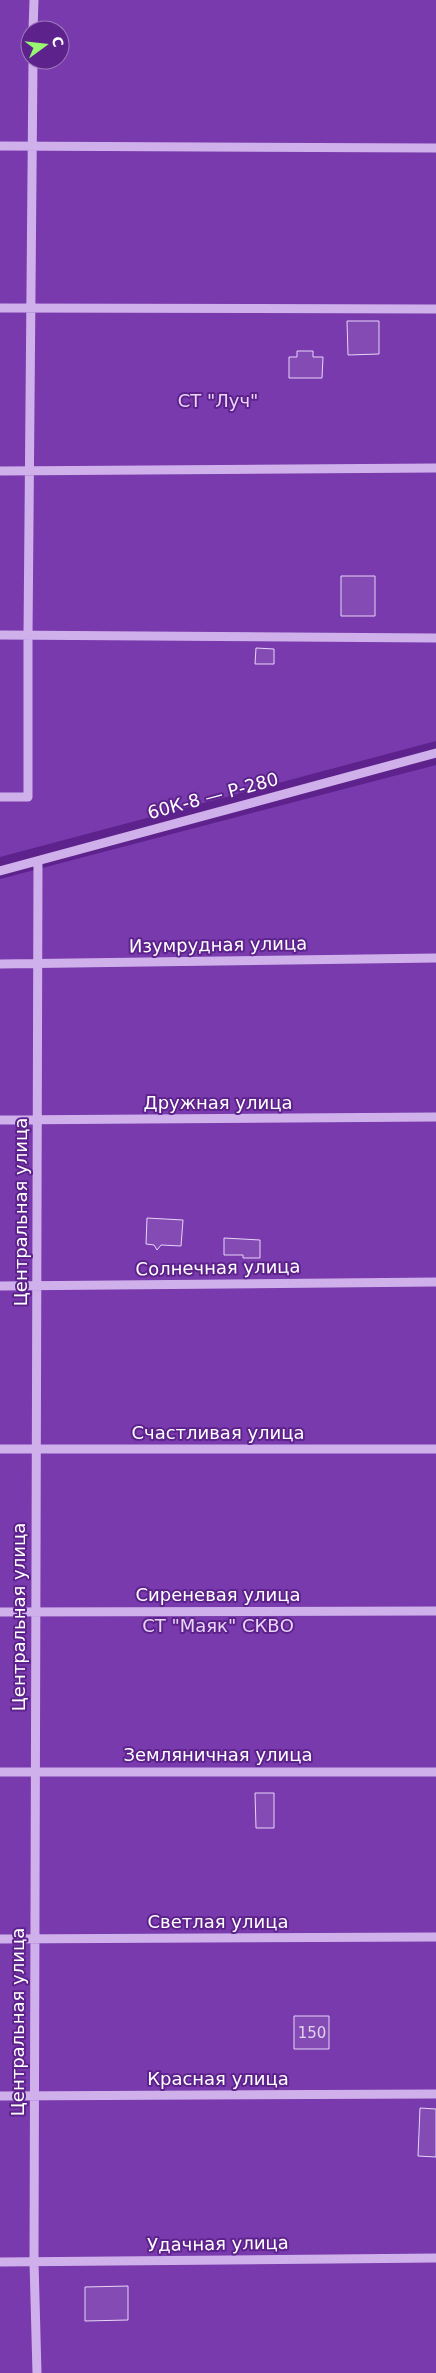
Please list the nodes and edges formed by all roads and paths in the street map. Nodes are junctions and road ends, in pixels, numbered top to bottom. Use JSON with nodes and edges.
{"nodes":[{"id":1,"x":34,"y":0,"type":"edge"},
{"id":2,"x":34,"y":20,"type":"edge"},
{"id":3,"x":33,"y":70,"type":"edge"},
{"id":4,"x":0,"y":146,"type":"edge"},
{"id":5,"x":32,"y":146,"type":"junction"},
{"id":6,"x":436,"y":148,"type":"edge"},
{"id":7,"x":0,"y":308,"type":"edge"},
{"id":8,"x":32,"y":308,"type":"junction"},
{"id":9,"x":436,"y":309,"type":"edge"},
{"id":10,"x":436,"y":468,"type":"edge"},
{"id":11,"x":29,"y":470,"type":"junction"},
{"id":12,"x":0,"y":471,"type":"edge"},
{"id":13,"x":0,"y":635,"type":"edge"},
{"id":14,"x":28,"y":635,"type":"junction"},
{"id":15,"x":436,"y":638,"type":"edge"},
{"id":16,"x":436,"y":753,"type":"edge"},
{"id":17,"x":0,"y":797,"type":"edge"},
{"id":18,"x":38,"y":861,"type":"junction"},
{"id":19,"x":0,"y":871,"type":"edge"},
{"id":20,"x":436,"y":958,"type":"edge"},
{"id":21,"x":38,"y":963,"type":"junction"},
{"id":22,"x":0,"y":964,"type":"edge"},
{"id":23,"x":436,"y":1117,"type":"edge"},
{"id":24,"x":0,"y":1120,"type":"edge"},
{"id":25,"x":37,"y":1120,"type":"junction"},
{"id":26,"x":436,"y":1282,"type":"edge"},
{"id":27,"x":0,"y":1286,"type":"edge"},
{"id":28,"x":37,"y":1286,"type":"junction"},
{"id":29,"x":0,"y":1448,"type":"edge"},
{"id":30,"x":36,"y":1448,"type":"junction"},
{"id":31,"x":436,"y":1450,"type":"edge"},
{"id":32,"x":436,"y":1611,"type":"edge"},
{"id":33,"x":0,"y":1612,"type":"edge"},
{"id":34,"x":36,"y":1612,"type":"junction"},
{"id":35,"x":0,"y":1772,"type":"edge"},
{"id":36,"x":35,"y":1772,"type":"junction"},
{"id":37,"x":436,"y":1772,"type":"edge"},
{"id":38,"x":436,"y":1937,"type":"edge"},
{"id":39,"x":0,"y":1939,"type":"edge"},
{"id":40,"x":35,"y":1939,"type":"junction"},
{"id":41,"x":436,"y":2094,"type":"edge"},
{"id":42,"x":0,"y":2096,"type":"edge"},
{"id":43,"x":34,"y":2096,"type":"junction"},
{"id":44,"x":436,"y":2258,"type":"edge"},
{"id":45,"x":0,"y":2262,"type":"edge"},
{"id":46,"x":34,"y":2262,"type":"junction"},
{"id":47,"x":37,"y":2373,"type":"edge"}],
"edges":[{"from":1,"to":2,"type":"street"},
{"from":3,"to":5,"type":"street"},
{"from":4,"to":5,"type":"street"},
{"from":5,"to":6,"type":"street"},
{"from":5,"to":8,"type":"street"},
{"from":7,"to":8,"type":"street"},
{"from":8,"to":9,"type":"street"},
{"from":8,"to":11,"type":"street"},
{"from":10,"to":11,"type":"street"},
{"from":11,"to":12,"type":"street"},
{"from":11,"to":14,"type":"street"},
{"from":13,"to":14,"type":"street"},
{"from":14,"to":15,"type":"street"},
{"from":14,"to":17,"type":"street"},
{"from":16,"to":18,"type":"street","name":"60К-8 — Р-280"},
{"from":18,"to":19,"type":"street","name":"60К-8 — Р-280"},
{"from":18,"to":21,"type":"street","name":"Центральная улица"},
{"from":20,"to":21,"type":"street","name":"Изумрудная улица"},
{"from":21,"to":22,"type":"street","name":"Изумрудная улица"},
{"from":21,"to":25,"type":"street","name":"Центральная улица"},
{"from":23,"to":25,"type":"street","name":"Дружная улица"},
{"from":24,"to":25,"type":"street","name":"Дружная улица"},
{"from":25,"to":28,"type":"street","name":"Центральная улица"},
{"from":26,"to":28,"type":"street","name":"Солнечная улица"},
{"from":27,"to":28,"type":"street","name":"Солнечная улица"},
{"from":28,"to":30,"type":"street","name":"Центральная улица"},
{"from":29,"to":30,"type":"street","name":"Счастливая улица"},
{"from":30,"to":31,"type":"street","name":"Счастливая улица"},
{"from":30,"to":34,"type":"street","name":"Центральная улица"},
{"from":32,"to":34,"type":"street","name":"Сиреневая улица"},
{"from":33,"to":34,"type":"street","name":"Сиреневая улица"},
{"from":34,"to":36,"type":"street","name":"Центральная улица"},
{"from":35,"to":36,"type":"street","name":"Земляничная улица"},
{"from":36,"to":37,"type":"street","name":"Земляничная улица"},
{"from":36,"to":40,"type":"street","name":"Центральная улица"},
{"from":38,"to":40,"type":"street","name":"Светлая улица"},
{"from":39,"to":40,"type":"street","name":"Светлая улица"},
{"from":40,"to":43,"type":"street","name":"Центральная улица"},
{"from":41,"to":43,"type":"street","name":"Красная улица"},
{"from":42,"to":43,"type":"street","name":"Красная улица"},
{"from":43,"to":46,"type":"street","name":"Центральная улица"},
{"from":44,"to":46,"type":"street","name":"Удачная улица"},
{"from":45,"to":46,"type":"street","name":"Удачная улица"},
{"from":46,"to":47,"type":"street","name":"Центральная улица"}]}
